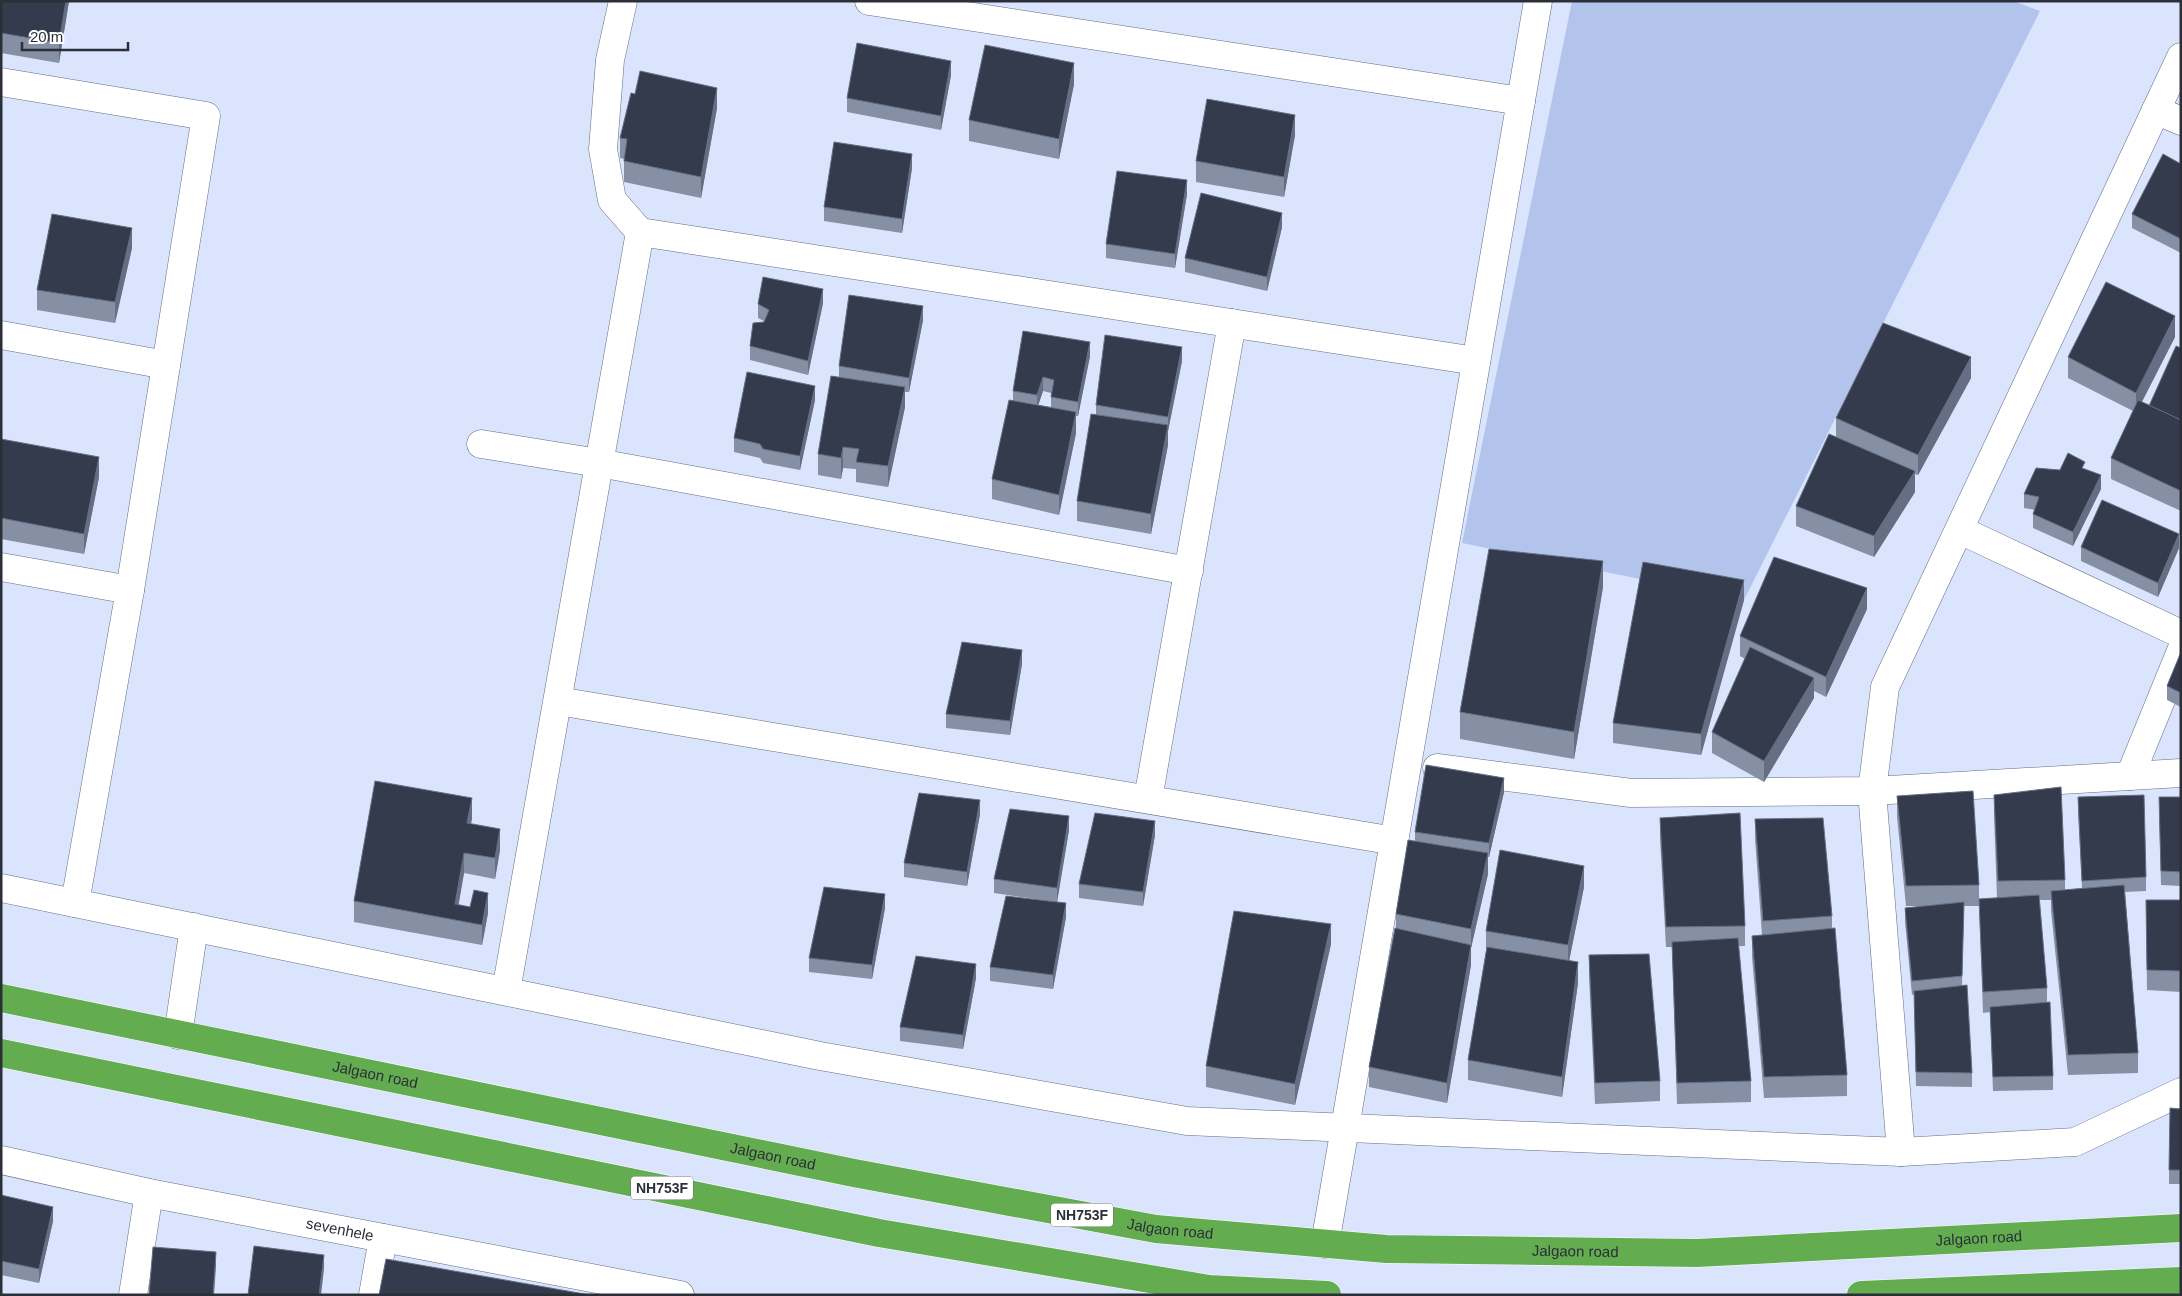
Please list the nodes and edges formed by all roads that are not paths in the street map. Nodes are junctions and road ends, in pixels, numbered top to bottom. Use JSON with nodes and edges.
{"nodes":[{"id":1,"x":623,"y":1,"type":"edge"},
{"id":2,"x":869,"y":1,"type":"edge"},
{"id":3,"x":1538,"y":1,"type":"edge"},
{"id":4,"x":920,"y":5,"type":"edge"},
{"id":5,"x":2181,"y":56,"type":"edge"},
{"id":6,"x":1,"y":82,"type":"edge"},
{"id":7,"x":1521,"y":102,"type":"junction"},
{"id":8,"x":2156,"y":110,"type":"junction"},
{"id":9,"x":2181,"y":121,"type":"edge"},
{"id":10,"x":640,"y":232,"type":"junction"},
{"id":11,"x":1232,"y":323,"type":"junction"},
{"id":12,"x":1,"y":335,"type":"edge"},
{"id":13,"x":1476,"y":361,"type":"junction"},
{"id":14,"x":166,"y":365,"type":"junction"},
{"id":15,"x":481,"y":444,"type":"dead end"},
{"id":16,"x":600,"y":463,"type":"junction"},
{"id":17,"x":1960,"y":530,"type":"junction"},
{"id":18,"x":1,"y":567,"type":"edge"},
{"id":19,"x":1189,"y":571,"type":"junction"},
{"id":20,"x":130,"y":590,"type":"junction"},
{"id":21,"x":2181,"y":634,"type":"edge"},
{"id":22,"x":2181,"y":651,"type":"edge"},
{"id":23,"x":558,"y":701,"type":"junction"},
{"id":24,"x":1408,"y":764,"type":"junction"},
{"id":25,"x":2181,"y":773,"type":"edge"},
{"id":26,"x":2130,"y":776,"type":"junction"},
{"id":27,"x":1872,"y":791,"type":"junction"},
{"id":28,"x":1148,"y":800,"type":"junction"},
{"id":29,"x":1395,"y":841,"type":"junction"},
{"id":30,"x":1,"y":888,"type":"edge"},
{"id":31,"x":75,"y":903,"type":"junction"},
{"id":32,"x":194,"y":927,"type":"junction"},
{"id":33,"x":506,"y":991,"type":"junction"},
{"id":34,"x":1,"y":998,"type":"edge"},
{"id":35,"x":178,"y":1035,"type":"junction"},
{"id":36,"x":1,"y":1053,"type":"edge"},
{"id":37,"x":2181,"y":1092,"type":"edge"},
{"id":38,"x":1346,"y":1128,"type":"junction"},
{"id":39,"x":1901,"y":1152,"type":"junction"},
{"id":40,"x":1,"y":1160,"type":"edge"},
{"id":41,"x":149,"y":1193,"type":"junction"},
{"id":42,"x":2181,"y":1228,"type":"edge"},
{"id":43,"x":383,"y":1238,"type":"junction"},
{"id":44,"x":1325,"y":1244,"type":"junction"},
{"id":45,"x":2181,"y":1281,"type":"edge"},
{"id":46,"x":133,"y":1295,"type":"edge"},
{"id":47,"x":373,"y":1295,"type":"edge"},
{"id":48,"x":680,"y":1295,"type":"edge"},
{"id":49,"x":1327,"y":1295,"type":"edge"},
{"id":50,"x":1861,"y":1295,"type":"edge"}],
"edges":[{"from":1,"to":10,"type":"street"},
{"from":2,"to":4,"type":"street"},
{"from":3,"to":7,"type":"street"},
{"from":4,"to":7,"type":"street"},
{"from":5,"to":8,"type":"street"},
{"from":6,"to":14,"type":"street"},
{"from":7,"to":13,"type":"street"},
{"from":8,"to":9,"type":"street"},
{"from":8,"to":17,"type":"street"},
{"from":10,"to":11,"type":"street"},
{"from":10,"to":16,"type":"street"},
{"from":11,"to":13,"type":"street"},
{"from":11,"to":19,"type":"street"},
{"from":12,"to":14,"type":"street"},
{"from":13,"to":24,"type":"street"},
{"from":14,"to":20,"type":"street"},
{"from":15,"to":16,"type":"street"},
{"from":16,"to":19,"type":"street"},
{"from":16,"to":23,"type":"street"},
{"from":17,"to":21,"type":"street"},
{"from":17,"to":27,"type":"street"},
{"from":18,"to":20,"type":"street"},
{"from":19,"to":28,"type":"street"},
{"from":20,"to":31,"type":"street"},
{"from":22,"to":26,"type":"street"},
{"from":23,"to":28,"type":"street"},
{"from":23,"to":33,"type":"street"},
{"from":24,"to":27,"type":"street"},
{"from":24,"to":29,"type":"street"},
{"from":25,"to":26,"type":"street"},
{"from":26,"to":27,"type":"street"},
{"from":27,"to":39,"type":"street"},
{"from":28,"to":29,"type":"street"},
{"from":29,"to":38,"type":"street"},
{"from":30,"to":31,"type":"street"},
{"from":31,"to":32,"type":"street"},
{"from":32,"to":33,"type":"street"},
{"from":32,"to":35,"type":"street"},
{"from":33,"to":38,"type":"street"},
{"from":34,"to":35,"type":"highway","name":"Jalgaon road","number":"NH753F"},
{"from":35,"to":44,"type":"highway","name":"Jalgaon road","number":"NH753F"},
{"from":36,"to":49,"type":"highway","number":"NH753F"},
{"from":37,"to":39,"type":"street"},
{"from":38,"to":39,"type":"street"},
{"from":38,"to":44,"type":"street"},
{"from":40,"to":41,"type":"street","name":"sevenhele"},
{"from":41,"to":43,"type":"street","name":"sevenhele"},
{"from":41,"to":46,"type":"street"},
{"from":42,"to":44,"type":"highway","name":"Jalgaon road","number":"NH753F"},
{"from":43,"to":47,"type":"street"},
{"from":43,"to":48,"type":"street","name":"sevenhele"},
{"from":45,"to":50,"type":"highway"}]}
